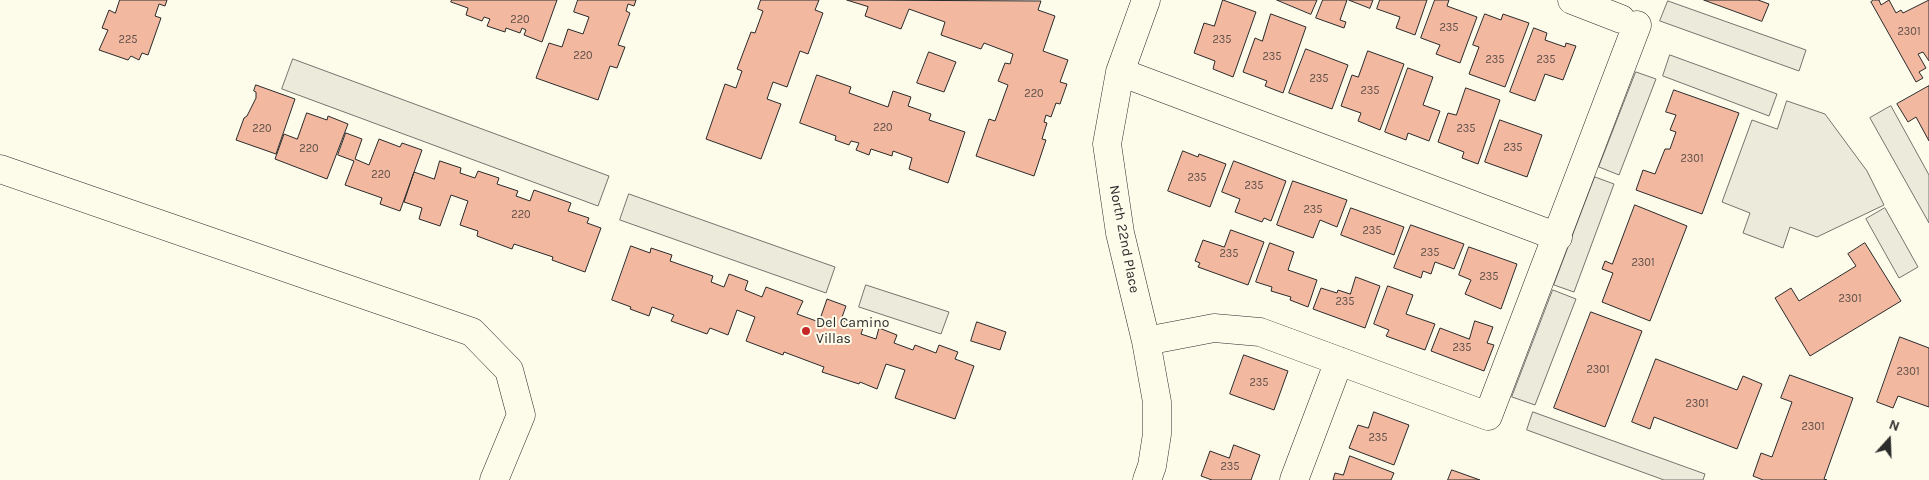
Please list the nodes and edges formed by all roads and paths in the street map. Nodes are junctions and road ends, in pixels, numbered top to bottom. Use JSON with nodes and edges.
{"nodes":[{"id":1,"x":1146,"y":0,"type":"edge"},
{"id":2,"x":1572,"y":0,"type":"edge"},
{"id":3,"x":1120,"y":72,"type":"junction"},
{"id":4,"x":0,"y":169,"type":"edge"},
{"id":5,"x":1558,"y":237,"type":"junction"},
{"id":6,"x":1146,"y":341,"type":"junction"},
{"id":7,"x":1339,"y":361,"type":"junction"},
{"id":8,"x":494,"y":480,"type":"edge"},
{"id":9,"x":1147,"y":480,"type":"edge"},
{"id":10,"x":1294,"y":480,"type":"edge"}],
"edges":[{"from":1,"to":3,"type":"street","name":"North 22nd Place"},
{"from":2,"to":5,"type":"street"},
{"from":3,"to":5,"type":"street"},
{"from":3,"to":6,"type":"street","name":"North 22nd Place"},
{"from":4,"to":8,"type":"street"},
{"from":5,"to":7,"type":"street"},
{"from":6,"to":7,"type":"street"},
{"from":6,"to":9,"type":"street","name":"North 22nd Place"},
{"from":7,"to":10,"type":"street"}]}
